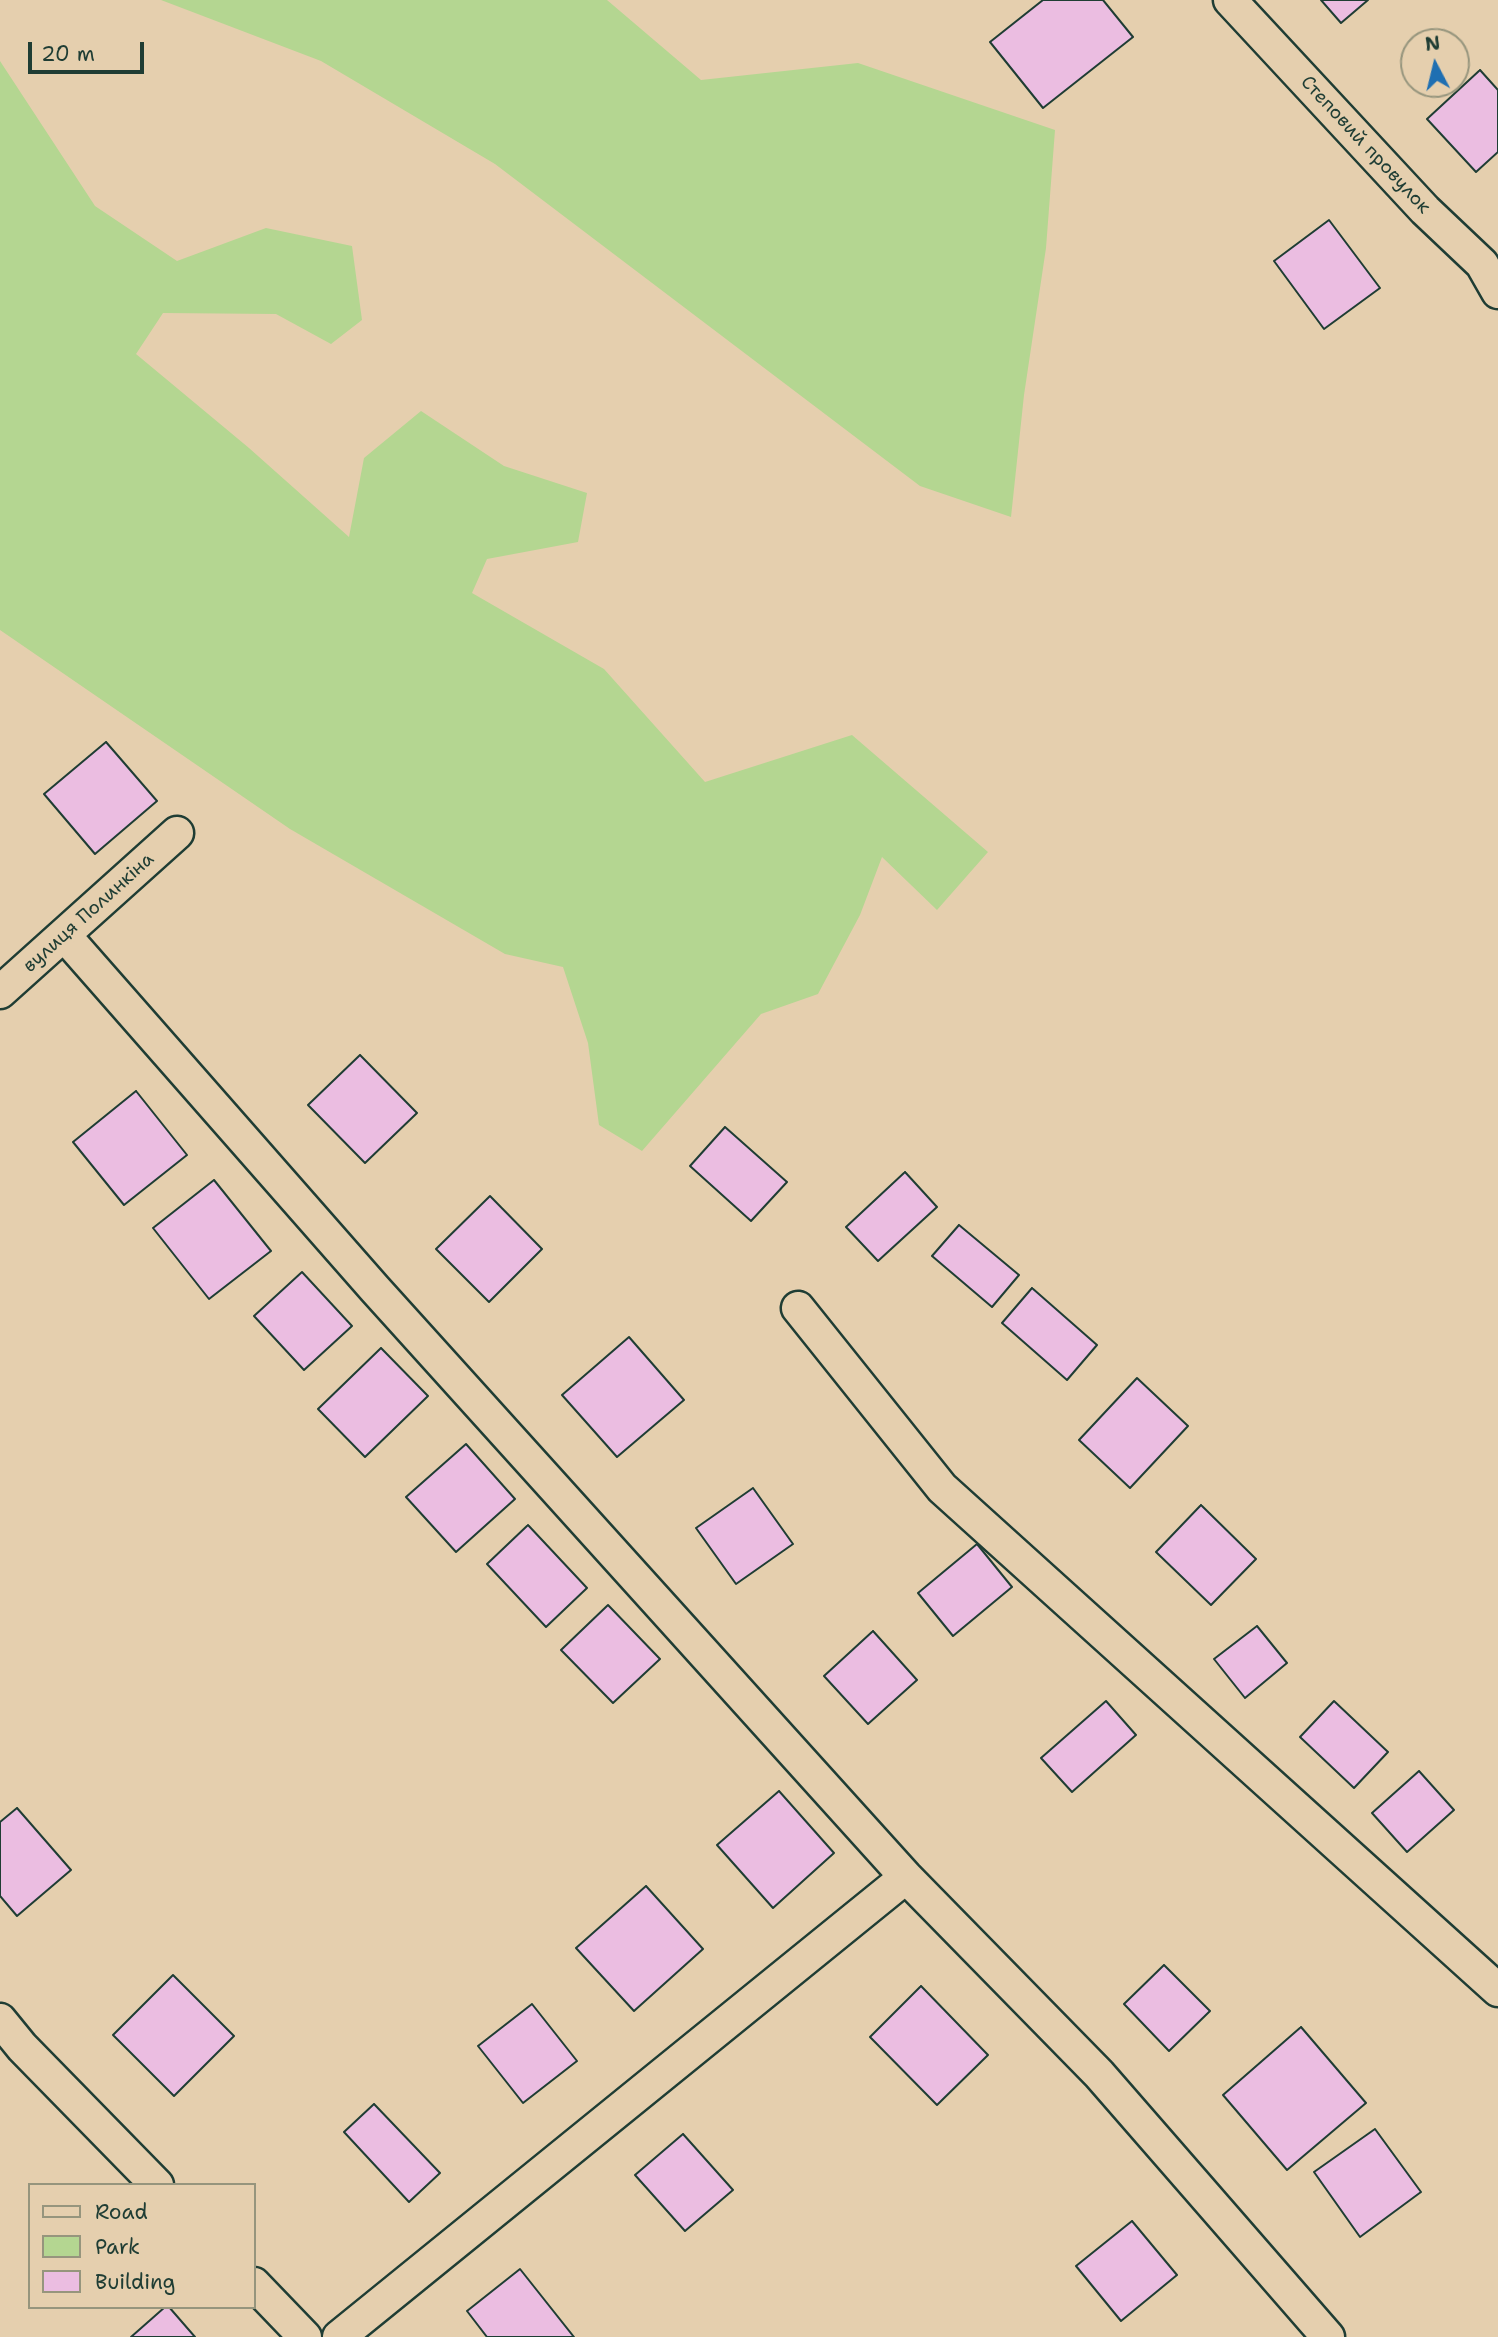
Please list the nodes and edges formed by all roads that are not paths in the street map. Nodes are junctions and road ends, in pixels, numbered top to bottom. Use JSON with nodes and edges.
{"nodes":[{"id":1,"x":1230,"y":0,"type":"edge"},
{"id":2,"x":1490,"y":254,"type":"edge"},
{"id":3,"x":1498,"y":292,"type":"edge"},
{"id":4,"x":177,"y":833,"type":"dead end"},
{"id":5,"x":65,"y":936,"type":"junction"},
{"id":6,"x":0,"y":992,"type":"edge"},
{"id":7,"x":798,"y":1308,"type":"dead end"},
{"id":8,"x":906,"y":1877,"type":"junction"},
{"id":9,"x":1498,"y":1990,"type":"edge"},
{"id":10,"x":0,"y":2020,"type":"edge"},
{"id":11,"x":155,"y":2183,"type":"edge"},
{"id":12,"x":256,"y":2286,"type":"edge"},
{"id":13,"x":305,"y":2337,"type":"edge"},
{"id":14,"x":339,"y":2337,"type":"edge"},
{"id":15,"x":1328,"y":2337,"type":"edge"}],
"edges":[{"from":1,"to":2,"type":"street","name":"Степовий провулок"},
{"from":2,"to":3,"type":"street","name":"Степовий провулок"},
{"from":4,"to":5,"type":"street","name":"вулиця Полинкіна"},
{"from":5,"to":6,"type":"street","name":"вулиця Полинкіна"},
{"from":5,"to":8,"type":"street"},
{"from":7,"to":9,"type":"street"},
{"from":8,"to":14,"type":"street"},
{"from":8,"to":15,"type":"street"},
{"from":10,"to":11,"type":"street"},
{"from":12,"to":13,"type":"street"}]}
